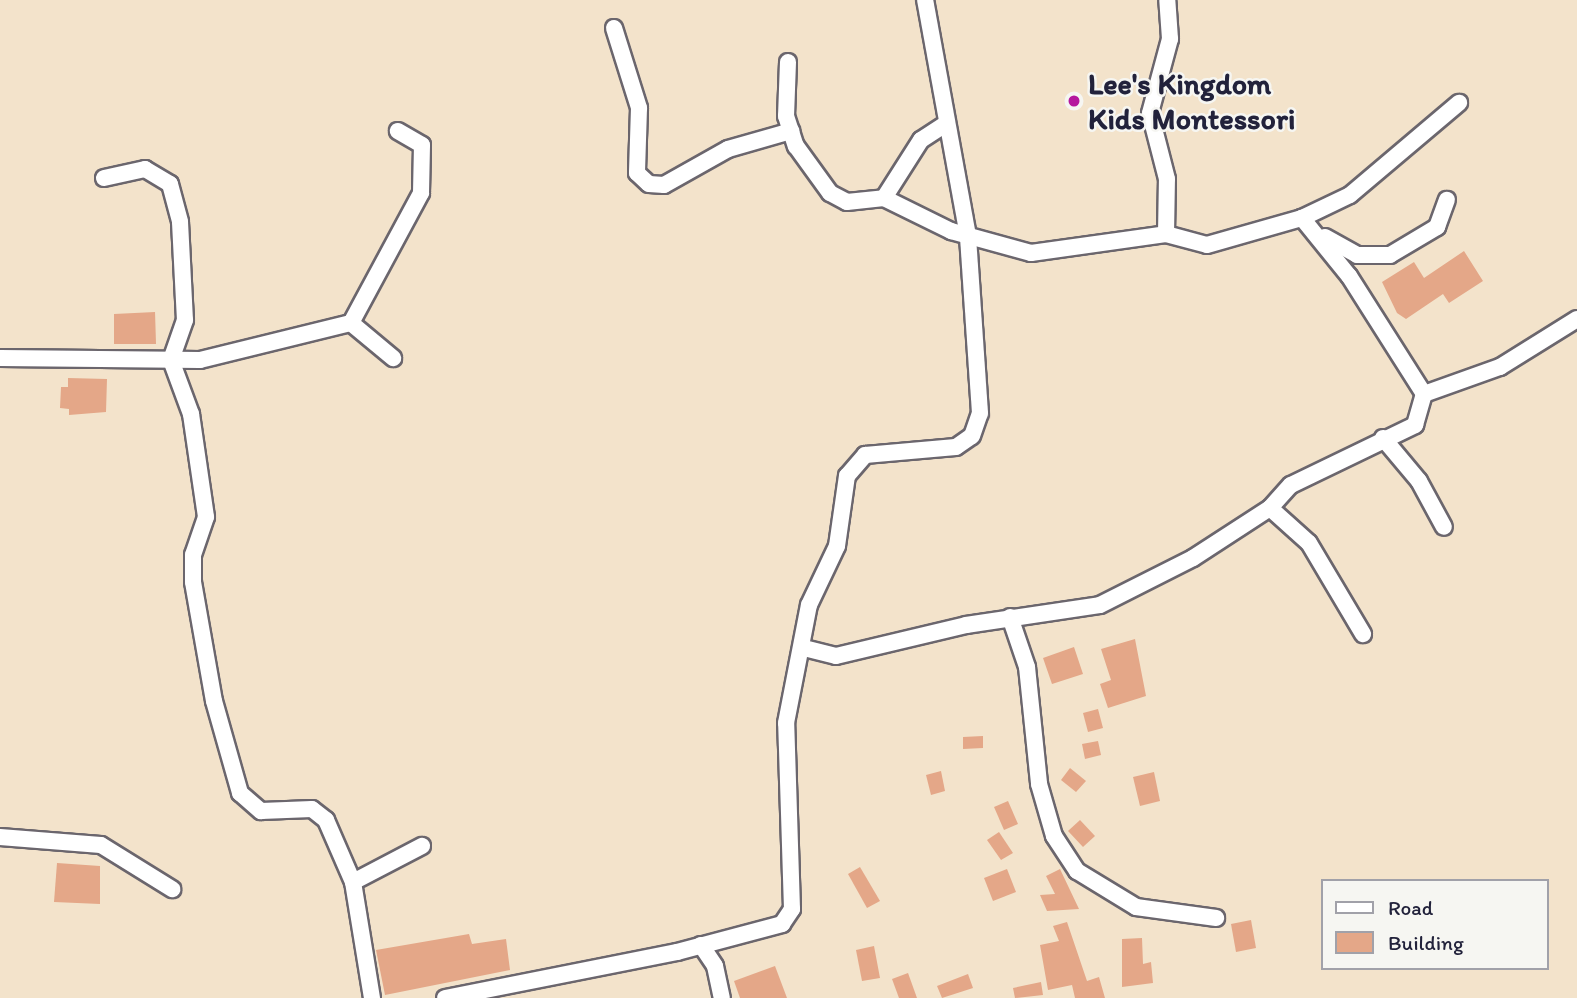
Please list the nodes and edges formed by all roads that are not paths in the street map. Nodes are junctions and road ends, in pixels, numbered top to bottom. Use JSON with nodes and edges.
{"nodes":[{"id":1,"x":925,"y":0,"type":"edge"},
{"id":2,"x":1167,"y":0,"type":"edge"},
{"id":3,"x":614,"y":28,"type":"dead end"},
{"id":4,"x":788,"y":62,"type":"dead end"},
{"id":5,"x":1459,"y":103,"type":"dead end"},
{"id":6,"x":944,"y":125,"type":"junction"},
{"id":7,"x":398,"y":131,"type":"dead end"},
{"id":8,"x":791,"y":131,"type":"junction"},
{"id":9,"x":104,"y":177,"type":"dead end"},
{"id":10,"x":884,"y":198,"type":"junction"},
{"id":11,"x":1447,"y":200,"type":"dead end"},
{"id":12,"x":1301,"y":218,"type":"junction"},
{"id":13,"x":1166,"y":234,"type":"junction"},
{"id":14,"x":968,"y":236,"type":"junction"},
{"id":15,"x":1577,"y":319,"type":"edge"},
{"id":16,"x":351,"y":323,"type":"junction"},
{"id":17,"x":0,"y":358,"type":"edge"},
{"id":18,"x":393,"y":358,"type":"dead end"},
{"id":19,"x":171,"y":360,"type":"junction"},
{"id":20,"x":1424,"y":394,"type":"junction"},
{"id":21,"x":1383,"y":438,"type":"junction"},
{"id":22,"x":1270,"y":508,"type":"junction"},
{"id":23,"x":1444,"y":527,"type":"dead end"},
{"id":24,"x":1010,"y":617,"type":"junction"},
{"id":25,"x":1363,"y":634,"type":"dead end"},
{"id":26,"x":804,"y":648,"type":"junction"},
{"id":27,"x":0,"y":837,"type":"edge"},
{"id":28,"x":422,"y":846,"type":"dead end"},
{"id":29,"x":353,"y":882,"type":"junction"},
{"id":30,"x":172,"y":889,"type":"dead end"},
{"id":31,"x":1216,"y":918,"type":"dead end"},
{"id":32,"x":701,"y":945,"type":"junction"},
{"id":33,"x":372,"y":998,"type":"edge"},
{"id":34,"x":445,"y":998,"type":"edge"},
{"id":35,"x":722,"y":998,"type":"edge"}],
"edges":[{"from":1,"to":6,"type":"street"},
{"from":2,"to":13,"type":"street"},
{"from":3,"to":8,"type":"street"},
{"from":4,"to":8,"type":"street"},
{"from":5,"to":12,"type":"street"},
{"from":6,"to":10,"type":"street"},
{"from":6,"to":14,"type":"street"},
{"from":7,"to":16,"type":"street"},
{"from":8,"to":10,"type":"street"},
{"from":9,"to":19,"type":"street"},
{"from":10,"to":14,"type":"street"},
{"from":11,"to":12,"type":"street"},
{"from":12,"to":13,"type":"street"},
{"from":12,"to":20,"type":"street"},
{"from":13,"to":14,"type":"street"},
{"from":14,"to":26,"type":"street"},
{"from":15,"to":20,"type":"street"},
{"from":16,"to":18,"type":"street"},
{"from":16,"to":19,"type":"street"},
{"from":17,"to":19,"type":"street"},
{"from":19,"to":29,"type":"street"},
{"from":20,"to":21,"type":"street"},
{"from":21,"to":22,"type":"street"},
{"from":21,"to":23,"type":"street"},
{"from":22,"to":24,"type":"street"},
{"from":22,"to":25,"type":"street"},
{"from":24,"to":26,"type":"street"},
{"from":24,"to":31,"type":"street"},
{"from":26,"to":32,"type":"street"},
{"from":27,"to":30,"type":"street"},
{"from":28,"to":29,"type":"street"},
{"from":29,"to":33,"type":"street"},
{"from":32,"to":34,"type":"street"},
{"from":32,"to":35,"type":"street"}]}
